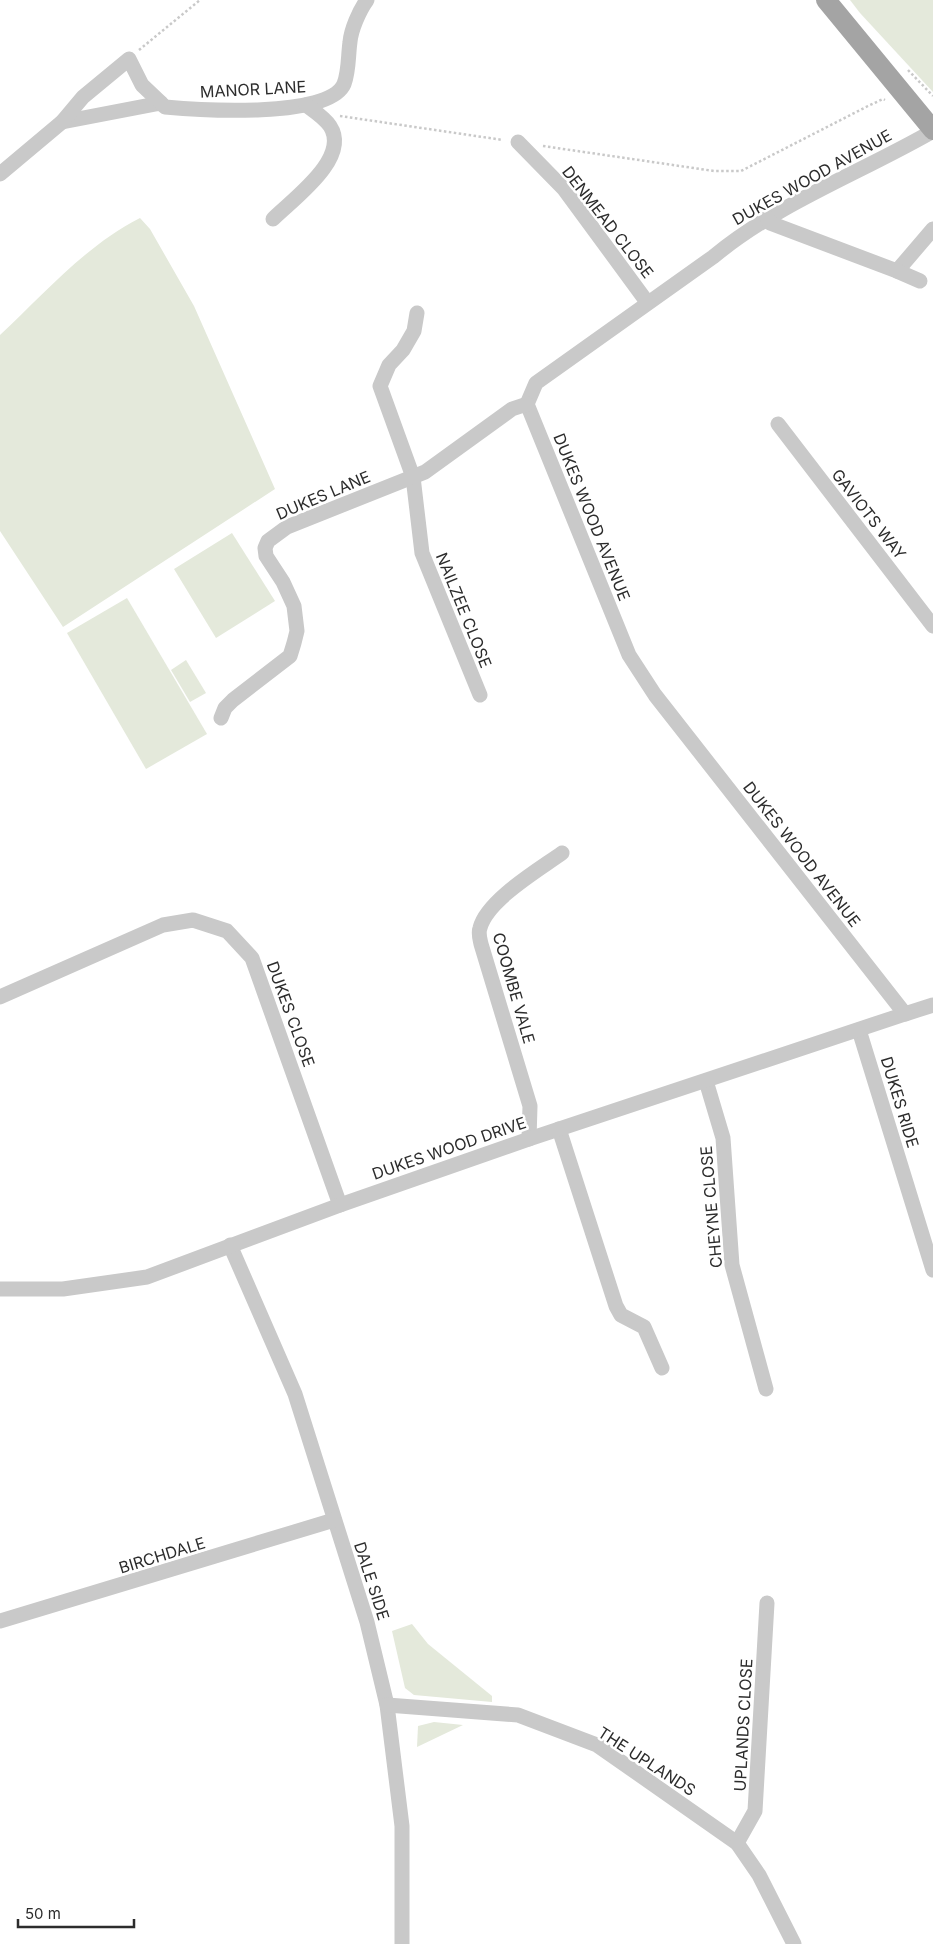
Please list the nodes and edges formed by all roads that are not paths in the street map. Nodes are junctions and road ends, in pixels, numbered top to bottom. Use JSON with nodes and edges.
{"nodes":[{"id":1,"x":366,"y":0,"type":"edge"},
{"id":2,"x":826,"y":0,"type":"edge"},
{"id":3,"x":161,"y":103,"type":"junction"},
{"id":4,"x":306,"y":105,"type":"junction"},
{"id":5,"x":62,"y":122,"type":"junction"},
{"id":6,"x":933,"y":131,"type":"edge"},
{"id":7,"x":518,"y":142,"type":"road end"},
{"id":8,"x":0,"y":174,"type":"edge"},
{"id":9,"x":767,"y":218,"type":"junction"},
{"id":10,"x":273,"y":219,"type":"dead end"},
{"id":11,"x":933,"y":229,"type":"edge"},
{"id":12,"x":897,"y":271,"type":"junction"},
{"id":13,"x":920,"y":281,"type":"dead end"},
{"id":14,"x":647,"y":302,"type":"junction"},
{"id":15,"x":417,"y":313,"type":"dead end"},
{"id":16,"x":527,"y":404,"type":"junction"},
{"id":17,"x":778,"y":424,"type":"dead end"},
{"id":18,"x":413,"y":477,"type":"junction"},
{"id":19,"x":933,"y":626,"type":"edge"},
{"id":20,"x":480,"y":695,"type":"dead end"},
{"id":21,"x":221,"y":718,"type":"dead end"},
{"id":22,"x":562,"y":852,"type":"dead end"},
{"id":23,"x":0,"y":997,"type":"edge"},
{"id":24,"x":933,"y":1005,"type":"edge"},
{"id":25,"x":905,"y":1014,"type":"junction"},
{"id":26,"x":860,"y":1030,"type":"junction"},
{"id":27,"x":706,"y":1081,"type":"junction"},
{"id":28,"x":559,"y":1129,"type":"junction"},
{"id":29,"x":529,"y":1139,"type":"junction"},
{"id":30,"x":340,"y":1205,"type":"junction"},
{"id":31,"x":230,"y":1246,"type":"junction"},
{"id":32,"x":933,"y":1270,"type":"edge"},
{"id":33,"x":0,"y":1290,"type":"edge"},
{"id":34,"x":662,"y":1368,"type":"dead end"},
{"id":35,"x":766,"y":1389,"type":"dead end"},
{"id":36,"x":334,"y":1520,"type":"junction"},
{"id":37,"x":767,"y":1603,"type":"dead end"},
{"id":38,"x":0,"y":1621,"type":"edge"},
{"id":39,"x":387,"y":1705,"type":"junction"},
{"id":40,"x":737,"y":1843,"type":"junction"},
{"id":41,"x":402,"y":1944,"type":"edge"},
{"id":42,"x":794,"y":1944,"type":"edge"}],
"edges":[{"from":1,"to":4,"type":"street","name":"MANOR LANE"},
{"from":2,"to":6,"type":"main road"},
{"from":3,"to":4,"type":"street","name":"MANOR LANE"},
{"from":3,"to":5,"type":"street","name":"MANOR LANE"},
{"from":3,"to":5,"type":"street","name":"MANOR LANE"},
{"from":4,"to":10,"type":"street"},
{"from":5,"to":8,"type":"street","name":"MANOR LANE"},
{"from":6,"to":9,"type":"street","name":"DUKES WOOD AVENUE"},
{"from":7,"to":14,"type":"street","name":"DENMEAD CLOSE"},
{"from":9,"to":12,"type":"street"},
{"from":9,"to":14,"type":"street","name":"DUKES WOOD AVENUE"},
{"from":11,"to":12,"type":"street"},
{"from":12,"to":13,"type":"street"},
{"from":14,"to":16,"type":"street","name":"DUKES WOOD AVENUE"},
{"from":15,"to":18,"type":"street","name":"NAILZEE CLOSE"},
{"from":16,"to":18,"type":"street","name":"DUKES LANE"},
{"from":16,"to":25,"type":"street","name":"DUKES WOOD AVENUE"},
{"from":17,"to":19,"type":"street","name":"GAVIOTS WAY"},
{"from":18,"to":20,"type":"street","name":"NAILZEE CLOSE"},
{"from":18,"to":21,"type":"street","name":"DUKES LANE"},
{"from":22,"to":29,"type":"street","name":"COOMBE VALE"},
{"from":23,"to":30,"type":"street","name":"DUKES CLOSE"},
{"from":24,"to":25,"type":"street"},
{"from":25,"to":26,"type":"street","name":"DUKES WOOD DRIVE"},
{"from":26,"to":27,"type":"street","name":"DUKES WOOD DRIVE"},
{"from":26,"to":32,"type":"street","name":"DUKES RIDE"},
{"from":27,"to":28,"type":"street","name":"DUKES WOOD DRIVE"},
{"from":27,"to":35,"type":"street","name":"CHEYNE CLOSE"},
{"from":28,"to":29,"type":"street","name":"DUKES WOOD DRIVE"},
{"from":28,"to":34,"type":"street"},
{"from":29,"to":30,"type":"street","name":"DUKES WOOD DRIVE"},
{"from":30,"to":31,"type":"street","name":"DUKES WOOD DRIVE"},
{"from":31,"to":33,"type":"street","name":"DUKES WOOD DRIVE"},
{"from":31,"to":36,"type":"street","name":"DALE SIDE"},
{"from":36,"to":38,"type":"street","name":"BIRCHDALE"},
{"from":36,"to":39,"type":"street","name":"DALE SIDE"},
{"from":37,"to":40,"type":"street","name":"UPLANDS CLOSE"},
{"from":39,"to":40,"type":"street","name":"THE UPLANDS"},
{"from":39,"to":41,"type":"street","name":"DALE SIDE"},
{"from":40,"to":42,"type":"street","name":"THE UPLANDS"}]}
